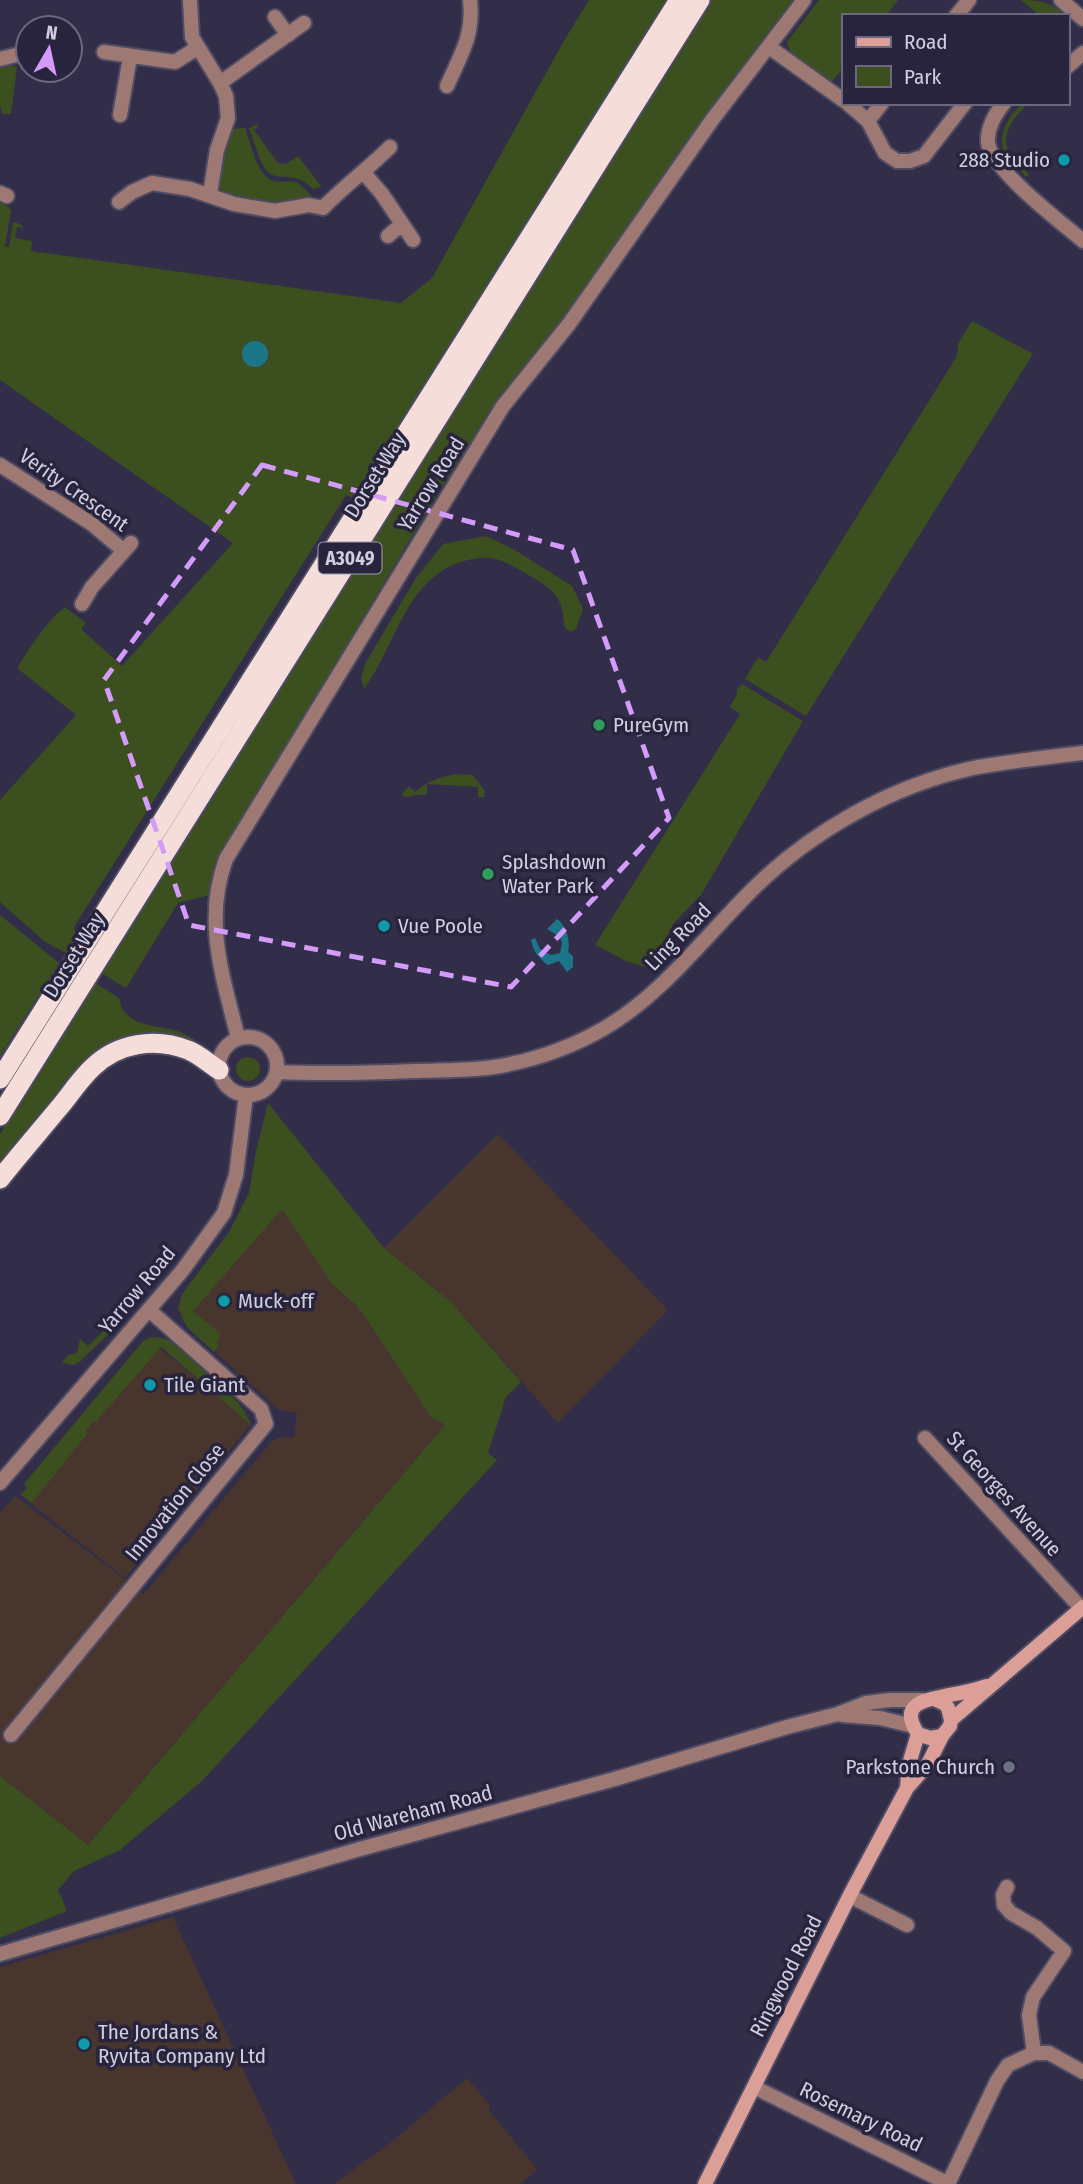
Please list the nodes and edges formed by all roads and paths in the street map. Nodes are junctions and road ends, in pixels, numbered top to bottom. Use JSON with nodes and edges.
{"nodes":[{"id":1,"x":190,"y":0,"type":"edge"},
{"id":2,"x":470,"y":0,"type":"edge"},
{"id":3,"x":679,"y":0,"type":"edge"},
{"id":4,"x":700,"y":0,"type":"edge"},
{"id":5,"x":804,"y":0,"type":"edge"},
{"id":6,"x":970,"y":0,"type":"edge"},
{"id":7,"x":1061,"y":0,"type":"edge"},
{"id":8,"x":958,"y":14,"type":"edge"},
{"id":9,"x":275,"y":17,"type":"dead end"},
{"id":10,"x":1083,"y":19,"type":"edge"},
{"id":11,"x":304,"y":23,"type":"dead end"},
{"id":12,"x":288,"y":35,"type":"junction"},
{"id":13,"x":769,"y":47,"type":"junction"},
{"id":14,"x":197,"y":48,"type":"junction"},
{"id":15,"x":104,"y":52,"type":"dead end"},
{"id":16,"x":1083,"y":53,"type":"edge"},
{"id":17,"x":130,"y":57,"type":"junction"},
{"id":18,"x":1069,"y":68,"type":"edge"},
{"id":19,"x":220,"y":83,"type":"junction"},
{"id":20,"x":447,"y":86,"type":"dead end"},
{"id":21,"x":842,"y":99,"type":"edge"},
{"id":22,"x":850,"y":105,"type":"edge"},
{"id":23,"x":880,"y":105,"type":"edge"},
{"id":24,"x":963,"y":105,"type":"edge"},
{"id":25,"x":1002,"y":105,"type":"edge"},
{"id":26,"x":120,"y":115,"type":"dead end"},
{"id":27,"x":868,"y":121,"type":"junction"},
{"id":28,"x":390,"y":147,"type":"dead end"},
{"id":29,"x":364,"y":173,"type":"junction"},
{"id":30,"x":124,"y":178,"type":"dead end"},
{"id":31,"x":132,"y":192,"type":"junction"},
{"id":32,"x":210,"y":194,"type":"junction"},
{"id":33,"x":119,"y":202,"type":"dead end"},
{"id":34,"x":402,"y":224,"type":"junction"},
{"id":35,"x":388,"y":236,"type":"dead end"},
{"id":36,"x":413,"y":240,"type":"dead end"},
{"id":37,"x":1083,"y":241,"type":"edge"},
{"id":38,"x":0,"y":465,"type":"edge"},
{"id":39,"x":82,"y":604,"type":"dead end"},
{"id":40,"x":1083,"y":753,"type":"edge"},
{"id":41,"x":238,"y":1038,"type":"junction"},
{"id":42,"x":219,"y":1070,"type":"junction"},
{"id":43,"x":277,"y":1072,"type":"junction"},
{"id":44,"x":0,"y":1079,"type":"edge"},
{"id":45,"x":246,"y":1095,"type":"junction"},
{"id":46,"x":0,"y":1116,"type":"edge"},
{"id":47,"x":0,"y":1180,"type":"edge"},
{"id":48,"x":149,"y":1310,"type":"junction"},
{"id":49,"x":925,"y":1438,"type":"dead end"},
{"id":50,"x":0,"y":1483,"type":"edge"},
{"id":51,"x":1082,"y":1607,"type":"edge"},
{"id":52,"x":992,"y":1685,"type":"junction"},
{"id":53,"x":928,"y":1699,"type":"junction"},
{"id":54,"x":838,"y":1714,"type":"junction"},
{"id":55,"x":951,"y":1720,"type":"junction"},
{"id":56,"x":915,"y":1730,"type":"junction"},
{"id":57,"x":11,"y":1735,"type":"dead end"},
{"id":58,"x":942,"y":1736,"type":"junction"},
{"id":59,"x":907,"y":1788,"type":"junction"},
{"id":60,"x":1007,"y":1887,"type":"dead end"},
{"id":61,"x":850,"y":1896,"type":"junction"},
{"id":62,"x":907,"y":1925,"type":"dead end"},
{"id":63,"x":0,"y":1954,"type":"edge"},
{"id":64,"x":1034,"y":2053,"type":"junction"},
{"id":65,"x":1083,"y":2072,"type":"edge"},
{"id":66,"x":754,"y":2087,"type":"junction"},
{"id":67,"x":705,"y":2184,"type":"edge"},
{"id":68,"x":948,"y":2184,"type":"edge"}],
"edges":[{"from":1,"to":14,"type":"street"},
{"from":2,"to":20,"type":"street"},
{"from":3,"to":44,"type":"highway","name":"Dorset Way","number":"A3049"},
{"from":4,"to":46,"type":"highway","name":"Dorset Way","number":"A3049"},
{"from":5,"to":13,"type":"street","name":"Yarrow Road"},
{"from":6,"to":8,"type":"street"},
{"from":7,"to":10,"type":"street"},
{"from":9,"to":12,"type":"street"},
{"from":11,"to":12,"type":"street"},
{"from":12,"to":19,"type":"street"},
{"from":13,"to":21,"type":"street"},
{"from":13,"to":41,"type":"street","name":"Yarrow Road"},
{"from":14,"to":17,"type":"street"},
{"from":14,"to":19,"type":"street"},
{"from":15,"to":17,"type":"street"},
{"from":16,"to":18,"type":"street"},
{"from":17,"to":26,"type":"street"},
{"from":19,"to":32,"type":"street"},
{"from":22,"to":27,"type":"street"},
{"from":23,"to":27,"type":"street"},
{"from":24,"to":27,"type":"street"},
{"from":25,"to":37,"type":"street"},
{"from":28,"to":29,"type":"street"},
{"from":29,"to":32,"type":"street"},
{"from":29,"to":34,"type":"street"},
{"from":30,"to":31,"type":"street"},
{"from":31,"to":32,"type":"street"},
{"from":31,"to":33,"type":"street"},
{"from":34,"to":35,"type":"street"},
{"from":34,"to":36,"type":"street"},
{"from":38,"to":39,"type":"street","name":"Verity Crescent"},
{"from":40,"to":43,"type":"street","name":"Ling Road"},
{"from":41,"to":42,"type":"street"},
{"from":41,"to":43,"type":"street"},
{"from":42,"to":45,"type":"street"},
{"from":42,"to":47,"type":"highway"},
{"from":43,"to":45,"type":"street"},
{"from":45,"to":48,"type":"street","name":"Yarrow Road"},
{"from":48,"to":50,"type":"street","name":"Yarrow Road"},
{"from":48,"to":57,"type":"street","name":"Innovation Close"},
{"from":49,"to":51,"type":"street","name":"St Georges Avenue"},
{"from":51,"to":52,"type":"main road"},
{"from":52,"to":53,"type":"main road"},
{"from":52,"to":55,"type":"main road"},
{"from":53,"to":54,"type":"street","name":"Old Wareham Road"},
{"from":53,"to":55,"type":"main road"},
{"from":53,"to":56,"type":"main road"},
{"from":54,"to":56,"type":"street","name":"Old Wareham Road"},
{"from":54,"to":63,"type":"street","name":"Old Wareham Road"},
{"from":55,"to":58,"type":"main road"},
{"from":56,"to":58,"type":"main road"},
{"from":56,"to":59,"type":"main road","name":"Ringwood Road"},
{"from":58,"to":59,"type":"main road","name":"Ringwood Road"},
{"from":59,"to":61,"type":"main road","name":"Ringwood Road"},
{"from":60,"to":64,"type":"street"},
{"from":61,"to":62,"type":"street"},
{"from":61,"to":66,"type":"main road","name":"Ringwood Road"},
{"from":64,"to":65,"type":"street"},
{"from":64,"to":68,"type":"street"},
{"from":66,"to":67,"type":"main road","name":"Ringwood Road"},
{"from":66,"to":68,"type":"street","name":"Rosemary Road"}]}
